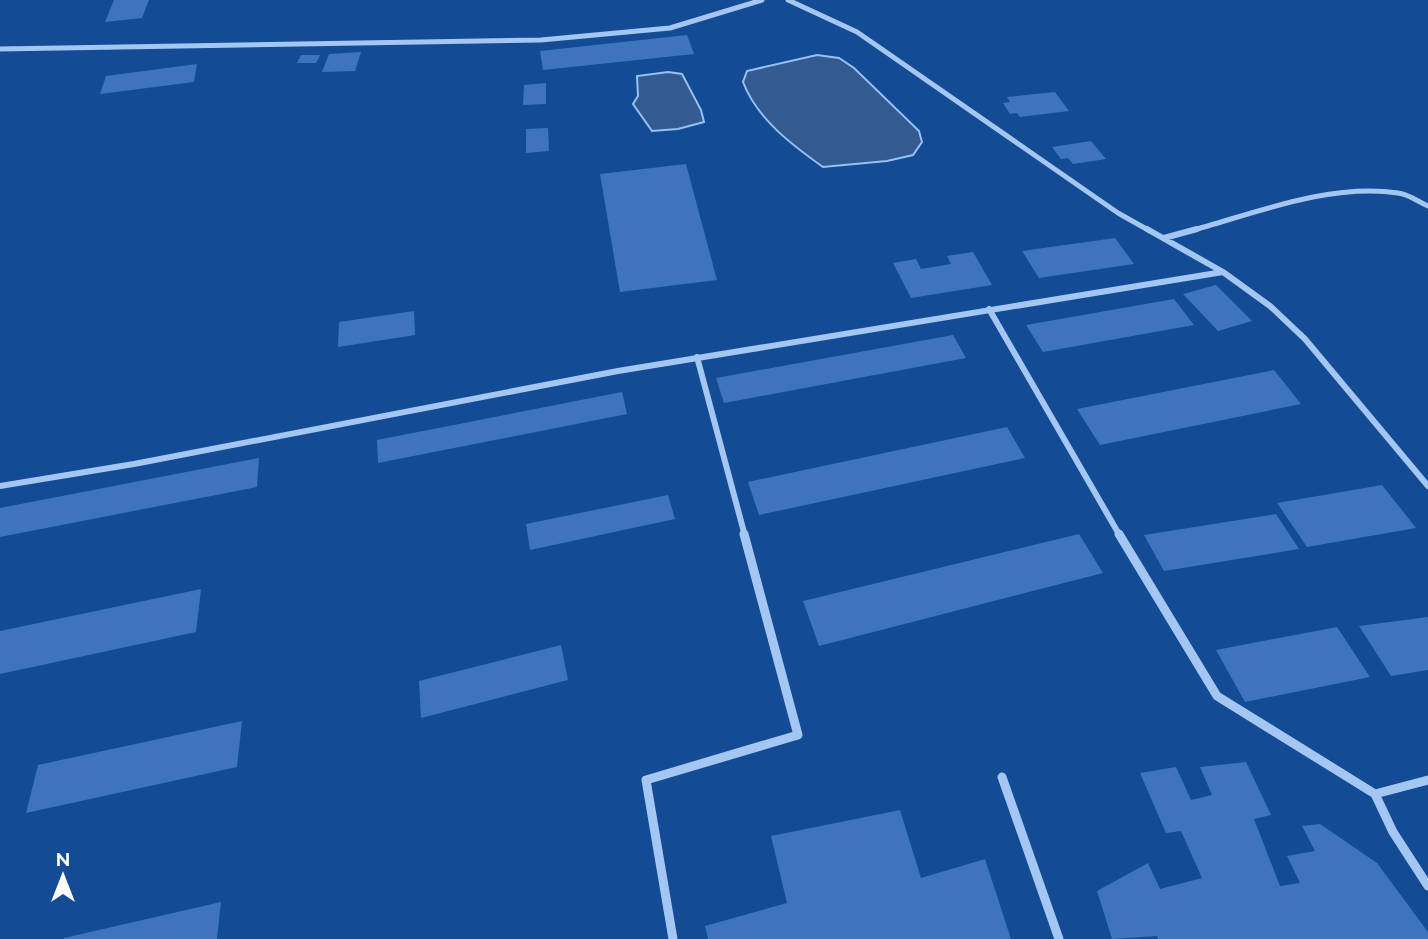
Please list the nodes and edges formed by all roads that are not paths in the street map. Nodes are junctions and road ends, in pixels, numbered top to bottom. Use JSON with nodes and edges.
{"nodes":[{"id":1,"x":762,"y":0,"type":"edge"},
{"id":2,"x":788,"y":0,"type":"edge"},
{"id":3,"x":0,"y":50,"type":"edge"},
{"id":4,"x":1428,"y":206,"type":"edge"},
{"id":5,"x":1164,"y":238,"type":"junction"},
{"id":6,"x":1223,"y":272,"type":"junction"},
{"id":7,"x":989,"y":309,"type":"junction"},
{"id":8,"x":697,"y":358,"type":"junction"},
{"id":9,"x":0,"y":486,"type":"edge"},
{"id":10,"x":1428,"y":486,"type":"edge"},
{"id":11,"x":1002,"y":777,"type":"dead end"},
{"id":12,"x":1428,"y":780,"type":"edge"},
{"id":13,"x":1375,"y":794,"type":"junction"},
{"id":14,"x":1428,"y":886,"type":"edge"},
{"id":15,"x":673,"y":939,"type":"edge"},
{"id":16,"x":1059,"y":939,"type":"edge"}],
"edges":[{"from":1,"to":3,"type":"street"},
{"from":2,"to":5,"type":"street"},
{"from":4,"to":5,"type":"street"},
{"from":5,"to":6,"type":"street"},
{"from":6,"to":7,"type":"street"},
{"from":6,"to":10,"type":"street"},
{"from":7,"to":8,"type":"street"},
{"from":7,"to":13,"type":"street"},
{"from":8,"to":9,"type":"street"},
{"from":8,"to":15,"type":"street"},
{"from":11,"to":16,"type":"street"},
{"from":12,"to":13,"type":"street"},
{"from":13,"to":14,"type":"street"}]}
